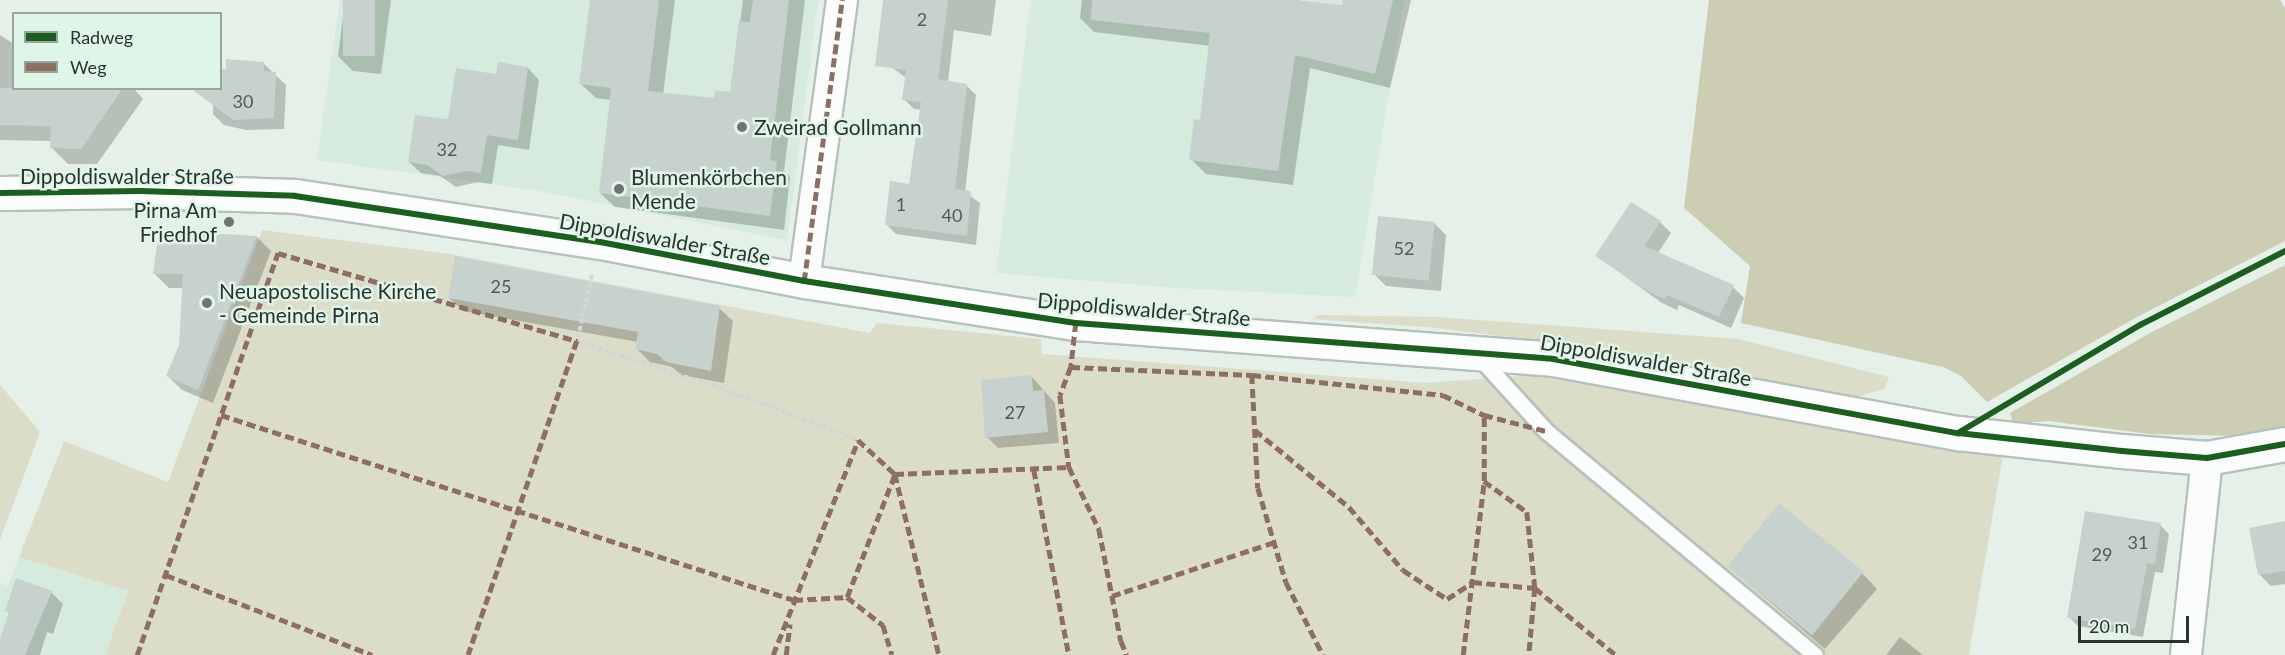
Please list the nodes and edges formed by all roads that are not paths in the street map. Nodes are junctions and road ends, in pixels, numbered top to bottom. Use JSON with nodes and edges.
{"nodes":[{"id":1,"x":842,"y":0,"type":"edge"},
{"id":2,"x":0,"y":193,"type":"edge"},
{"id":3,"x":804,"y":281,"type":"junction"},
{"id":4,"x":1472,"y":350,"type":"junction"},
{"id":5,"x":2285,"y":444,"type":"edge"},
{"id":6,"x":2207,"y":458,"type":"junction"},
{"id":7,"x":1815,"y":655,"type":"edge"},
{"id":8,"x":2186,"y":655,"type":"edge"}],
"edges":[{"from":1,"to":3,"type":"street"},
{"from":2,"to":3,"type":"street","name":"Dippoldiswalder Straße"},
{"from":3,"to":4,"type":"street","name":"Dippoldiswalder Straße"},
{"from":4,"to":6,"type":"street","name":"Dippoldiswalder Straße"},
{"from":4,"to":7,"type":"lane"},
{"from":5,"to":6,"type":"street","name":"Dippoldiswalder Straße"},
{"from":6,"to":8,"type":"street"}]}
